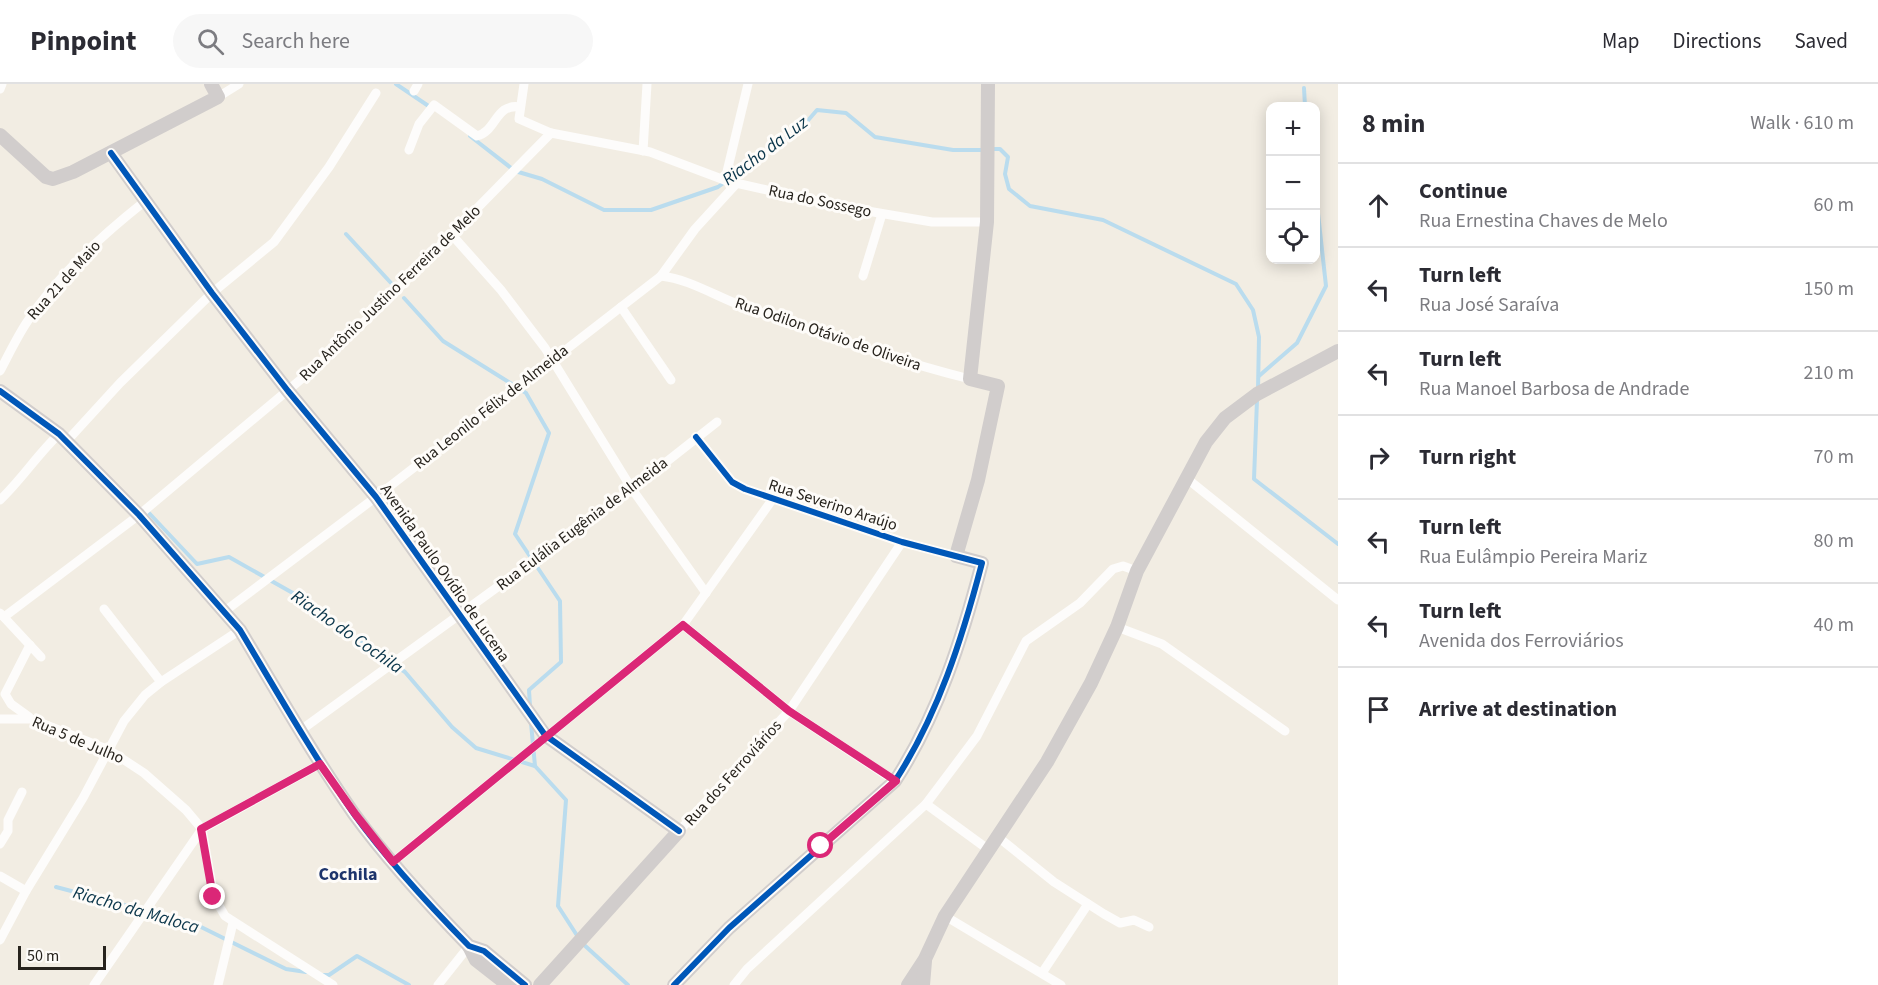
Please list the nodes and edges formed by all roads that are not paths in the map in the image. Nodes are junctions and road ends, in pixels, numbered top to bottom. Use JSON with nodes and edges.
{"nodes":[{"id":1,"x":2,"y":84,"type":"edge"},
{"id":2,"x":212,"y":84,"type":"edge"},
{"id":3,"x":239,"y":84,"type":"edge"},
{"id":4,"x":525,"y":84,"type":"edge"},
{"id":5,"x":647,"y":84,"type":"edge"},
{"id":6,"x":748,"y":84,"type":"edge"},
{"id":7,"x":988,"y":84,"type":"edge"},
{"id":8,"x":0,"y":89,"type":"edge"},
{"id":9,"x":376,"y":93,"type":"dead end"},
{"id":10,"x":218,"y":97,"type":"junction"},
{"id":11,"x":520,"y":106,"type":"junction"},
{"id":12,"x":551,"y":133,"type":"junction"},
{"id":13,"x":0,"y":135,"type":"edge"},
{"id":14,"x":409,"y":150,"type":"dead end"},
{"id":15,"x":643,"y":151,"type":"junction"},
{"id":16,"x":111,"y":153,"type":"junction"},
{"id":17,"x":725,"y":180,"type":"junction"},
{"id":18,"x":738,"y":183,"type":"junction"},
{"id":19,"x":144,"y":202,"type":"junction"},
{"id":20,"x":882,"y":214,"type":"junction"},
{"id":21,"x":987,"y":222,"type":"junction"},
{"id":22,"x":452,"y":235,"type":"junction"},
{"id":23,"x":661,"y":276,"type":"junction"},
{"id":24,"x":863,"y":276,"type":"dead end"},
{"id":25,"x":212,"y":293,"type":"junction"},
{"id":26,"x":621,"y":307,"type":"junction"},
{"id":27,"x":1338,"y":351,"type":"edge"},
{"id":28,"x":551,"y":360,"type":"junction"},
{"id":29,"x":0,"y":370,"type":"edge"},
{"id":30,"x":970,"y":379,"type":"junction"},
{"id":31,"x":671,"y":380,"type":"dead end"},
{"id":32,"x":0,"y":391,"type":"edge"},
{"id":33,"x":288,"y":391,"type":"junction"},
{"id":34,"x":717,"y":422,"type":"dead end"},
{"id":35,"x":62,"y":438,"type":"junction"},
{"id":36,"x":696,"y":438,"type":"junction"},
{"id":37,"x":1185,"y":477,"type":"junction"},
{"id":38,"x":632,"y":489,"type":"junction"},
{"id":39,"x":376,"y":497,"type":"junction"},
{"id":40,"x":0,"y":500,"type":"edge"},
{"id":41,"x":772,"y":500,"type":"junction"},
{"id":42,"x":139,"y":515,"type":"junction"},
{"id":43,"x":902,"y":542,"type":"junction"},
{"id":44,"x":956,"y":556,"type":"junction"},
{"id":45,"x":1137,"y":571,"type":"junction"},
{"id":46,"x":706,"y":593,"type":"junction"},
{"id":47,"x":1338,"y":600,"type":"edge"},
{"id":48,"x":104,"y":609,"type":"dead end"},
{"id":49,"x":225,"y":611,"type":"junction"},
{"id":50,"x":2,"y":615,"type":"edge"},
{"id":51,"x":459,"y":616,"type":"junction"},
{"id":52,"x":683,"y":625,"type":"junction"},
{"id":53,"x":1117,"y":627,"type":"junction"},
{"id":54,"x":240,"y":630,"type":"junction"},
{"id":55,"x":30,"y":645,"type":"junction"},
{"id":56,"x":41,"y":657,"type":"dead end"},
{"id":57,"x":160,"y":682,"type":"junction"},
{"id":58,"x":789,"y":711,"type":"junction"},
{"id":59,"x":0,"y":719,"type":"edge"},
{"id":60,"x":31,"y":719,"type":"junction"},
{"id":61,"x":301,"y":730,"type":"junction"},
{"id":62,"x":1285,"y":731,"type":"dead end"},
{"id":63,"x":545,"y":735,"type":"junction"},
{"id":64,"x":109,"y":750,"type":"junction"},
{"id":65,"x":320,"y":764,"type":"junction"},
{"id":66,"x":896,"y":781,"type":"junction"},
{"id":67,"x":22,"y":792,"type":"dead end"},
{"id":68,"x":926,"y":804,"type":"junction"},
{"id":69,"x":201,"y":829,"type":"junction"},
{"id":70,"x":679,"y":831,"type":"junction"},
{"id":71,"x":998,"y":837,"type":"junction"},
{"id":72,"x":0,"y":844,"type":"edge"},
{"id":73,"x":989,"y":850,"type":"junction"},
{"id":74,"x":393,"y":862,"type":"junction"},
{"id":75,"x":0,"y":876,"type":"edge"},
{"id":76,"x":26,"y":891,"type":"junction"},
{"id":77,"x":1088,"y":904,"type":"junction"},
{"id":78,"x":945,"y":916,"type":"junction"},
{"id":79,"x":233,"y":923,"type":"junction"},
{"id":80,"x":1149,"y":927,"type":"dead end"},
{"id":81,"x":0,"y":940,"type":"edge"},
{"id":82,"x":469,"y":946,"type":"junction"},
{"id":83,"x":925,"y":958,"type":"junction"},
{"id":84,"x":1042,"y":973,"type":"junction"},
{"id":85,"x":94,"y":985,"type":"edge"},
{"id":86,"x":218,"y":985,"type":"edge"},
{"id":87,"x":333,"y":985,"type":"edge"},
{"id":88,"x":438,"y":985,"type":"edge"},
{"id":89,"x":508,"y":985,"type":"edge"},
{"id":90,"x":525,"y":985,"type":"edge"},
{"id":91,"x":540,"y":985,"type":"edge"},
{"id":92,"x":674,"y":985,"type":"edge"},
{"id":93,"x":734,"y":985,"type":"edge"},
{"id":94,"x":908,"y":985,"type":"edge"},
{"id":95,"x":923,"y":985,"type":"edge"},
{"id":96,"x":1061,"y":985,"type":"edge"}],
"edges":[{"from":1,"to":8,"type":"street"},
{"from":2,"to":10,"type":"street"},
{"from":3,"to":10,"type":"street"},
{"from":4,"to":11,"type":"street"},
{"from":5,"to":15,"type":"street"},
{"from":6,"to":17,"type":"street"},
{"from":7,"to":21,"type":"street"},
{"from":9,"to":25,"type":"street"},
{"from":10,"to":16,"type":"street"},
{"from":11,"to":12,"type":"street","name":"Rua do Sossego"},
{"from":11,"to":14,"type":"street"},
{"from":12,"to":15,"type":"street","name":"Rua do Sossego"},
{"from":12,"to":22,"type":"street","name":"Rua Antônio Justino Ferreira de Melo"},
{"from":13,"to":16,"type":"street"},
{"from":15,"to":17,"type":"street","name":"Rua do Sossego"},
{"from":16,"to":19,"type":"street","name":"Avenida Paulo Ovídio de Lucena"},
{"from":17,"to":18,"type":"street","name":"Rua do Sossego"},
{"from":18,"to":20,"type":"street","name":"Rua do Sossego"},
{"from":18,"to":23,"type":"street","name":"Rua Leonilo Félix de Almeida"},
{"from":19,"to":25,"type":"street","name":"Avenida Paulo Ovídio de Lucena"},
{"from":19,"to":29,"type":"street","name":"Rua 21 de Maio"},
{"from":20,"to":21,"type":"street","name":"Rua do Sossego"},
{"from":20,"to":24,"type":"street"},
{"from":21,"to":30,"type":"street"},
{"from":22,"to":28,"type":"street"},
{"from":22,"to":33,"type":"street","name":"Rua Antônio Justino Ferreira de Melo"},
{"from":23,"to":26,"type":"street","name":"Rua Leonilo Félix de Almeida"},
{"from":23,"to":30,"type":"street","name":"Rua Odilon Otávio de Oliveira"},
{"from":25,"to":33,"type":"street","name":"Avenida Paulo Ovídio de Lucena"},
{"from":25,"to":35,"type":"street"},
{"from":26,"to":28,"type":"street","name":"Rua Leonilo Félix de Almeida"},
{"from":26,"to":31,"type":"street"},
{"from":27,"to":37,"type":"street"},
{"from":28,"to":38,"type":"street"},
{"from":28,"to":39,"type":"street","name":"Rua Leonilo Félix de Almeida"},
{"from":30,"to":44,"type":"street","name":"Rua Odilon Otávio de Oliveira"},
{"from":32,"to":35,"type":"street"},
{"from":33,"to":39,"type":"street","name":"Avenida Paulo Ovídio de Lucena"},
{"from":33,"to":42,"type":"street","name":"Rua Antônio Justino Ferreira de Melo"},
{"from":34,"to":36,"type":"street","name":"Rua Eulália Eugênia de Almeida"},
{"from":35,"to":40,"type":"street"},
{"from":35,"to":42,"type":"street"},
{"from":36,"to":38,"type":"street","name":"Rua Eulália Eugênia de Almeida"},
{"from":36,"to":41,"type":"street","name":"Rua Severino Araújo"},
{"from":37,"to":45,"type":"street"},
{"from":37,"to":47,"type":"street"},
{"from":38,"to":46,"type":"street"},
{"from":38,"to":51,"type":"street","name":"Rua Eulália Eugênia de Almeida"},
{"from":39,"to":49,"type":"street","name":"Rua Leonilo Félix de Almeida"},
{"from":39,"to":51,"type":"street","name":"Avenida Paulo Ovídio de Lucena"},
{"from":41,"to":43,"type":"street","name":"Rua Severino Araújo"},
{"from":41,"to":46,"type":"street"},
{"from":42,"to":49,"type":"street"},
{"from":42,"to":50,"type":"street","name":"Rua Antônio Justino Ferreira de Melo"},
{"from":43,"to":44,"type":"street","name":"Rua Severino Araújo"},
{"from":43,"to":58,"type":"street","name":"Rua dos Ferroviários"},
{"from":44,"to":66,"type":"street","name":"Rua Severino Araújo"},
{"from":45,"to":53,"type":"street"},
{"from":45,"to":68,"type":"street"},
{"from":46,"to":52,"type":"street"},
{"from":48,"to":57,"type":"street"},
{"from":49,"to":54,"type":"street"},
{"from":50,"to":55,"type":"street"},
{"from":51,"to":61,"type":"street","name":"Rua Eulália Eugênia de Almeida"},
{"from":51,"to":63,"type":"street","name":"Avenida Paulo Ovídio de Lucena"},
{"from":52,"to":58,"type":"street"},
{"from":52,"to":63,"type":"street"},
{"from":53,"to":62,"type":"street"},
{"from":53,"to":71,"type":"street"},
{"from":54,"to":57,"type":"street"},
{"from":54,"to":61,"type":"street"},
{"from":55,"to":56,"type":"street"},
{"from":55,"to":60,"type":"street"},
{"from":57,"to":64,"type":"street"},
{"from":58,"to":66,"type":"street"},
{"from":58,"to":70,"type":"street","name":"Rua dos Ferroviários"},
{"from":59,"to":60,"type":"street","name":"Rua 5 de Julho"},
{"from":60,"to":64,"type":"street","name":"Rua 5 de Julho"},
{"from":61,"to":65,"type":"street"},
{"from":63,"to":70,"type":"street","name":"Avenida Paulo Ovídio de Lucena"},
{"from":63,"to":74,"type":"street"},
{"from":64,"to":69,"type":"street","name":"Rua 5 de Julho"},
{"from":64,"to":76,"type":"street"},
{"from":65,"to":69,"type":"street"},
{"from":65,"to":74,"type":"street"},
{"from":66,"to":92,"type":"street"},
{"from":67,"to":72,"type":"street"},
{"from":68,"to":73,"type":"street"},
{"from":68,"to":93,"type":"street"},
{"from":69,"to":79,"type":"street"},
{"from":69,"to":85,"type":"street"},
{"from":70,"to":91,"type":"street","name":"Rua dos Ferroviários"},
{"from":71,"to":73,"type":"street"},
{"from":71,"to":77,"type":"street"},
{"from":73,"to":78,"type":"street"},
{"from":74,"to":82,"type":"street"},
{"from":75,"to":76,"type":"street"},
{"from":76,"to":81,"type":"street"},
{"from":77,"to":80,"type":"street"},
{"from":77,"to":84,"type":"street"},
{"from":78,"to":83,"type":"street"},
{"from":78,"to":84,"type":"street"},
{"from":79,"to":86,"type":"street"},
{"from":79,"to":87,"type":"street"},
{"from":82,"to":88,"type":"street"},
{"from":82,"to":89,"type":"street"},
{"from":82,"to":90,"type":"street"},
{"from":83,"to":94,"type":"street"},
{"from":83,"to":95,"type":"street"},
{"from":84,"to":96,"type":"street"}]}
